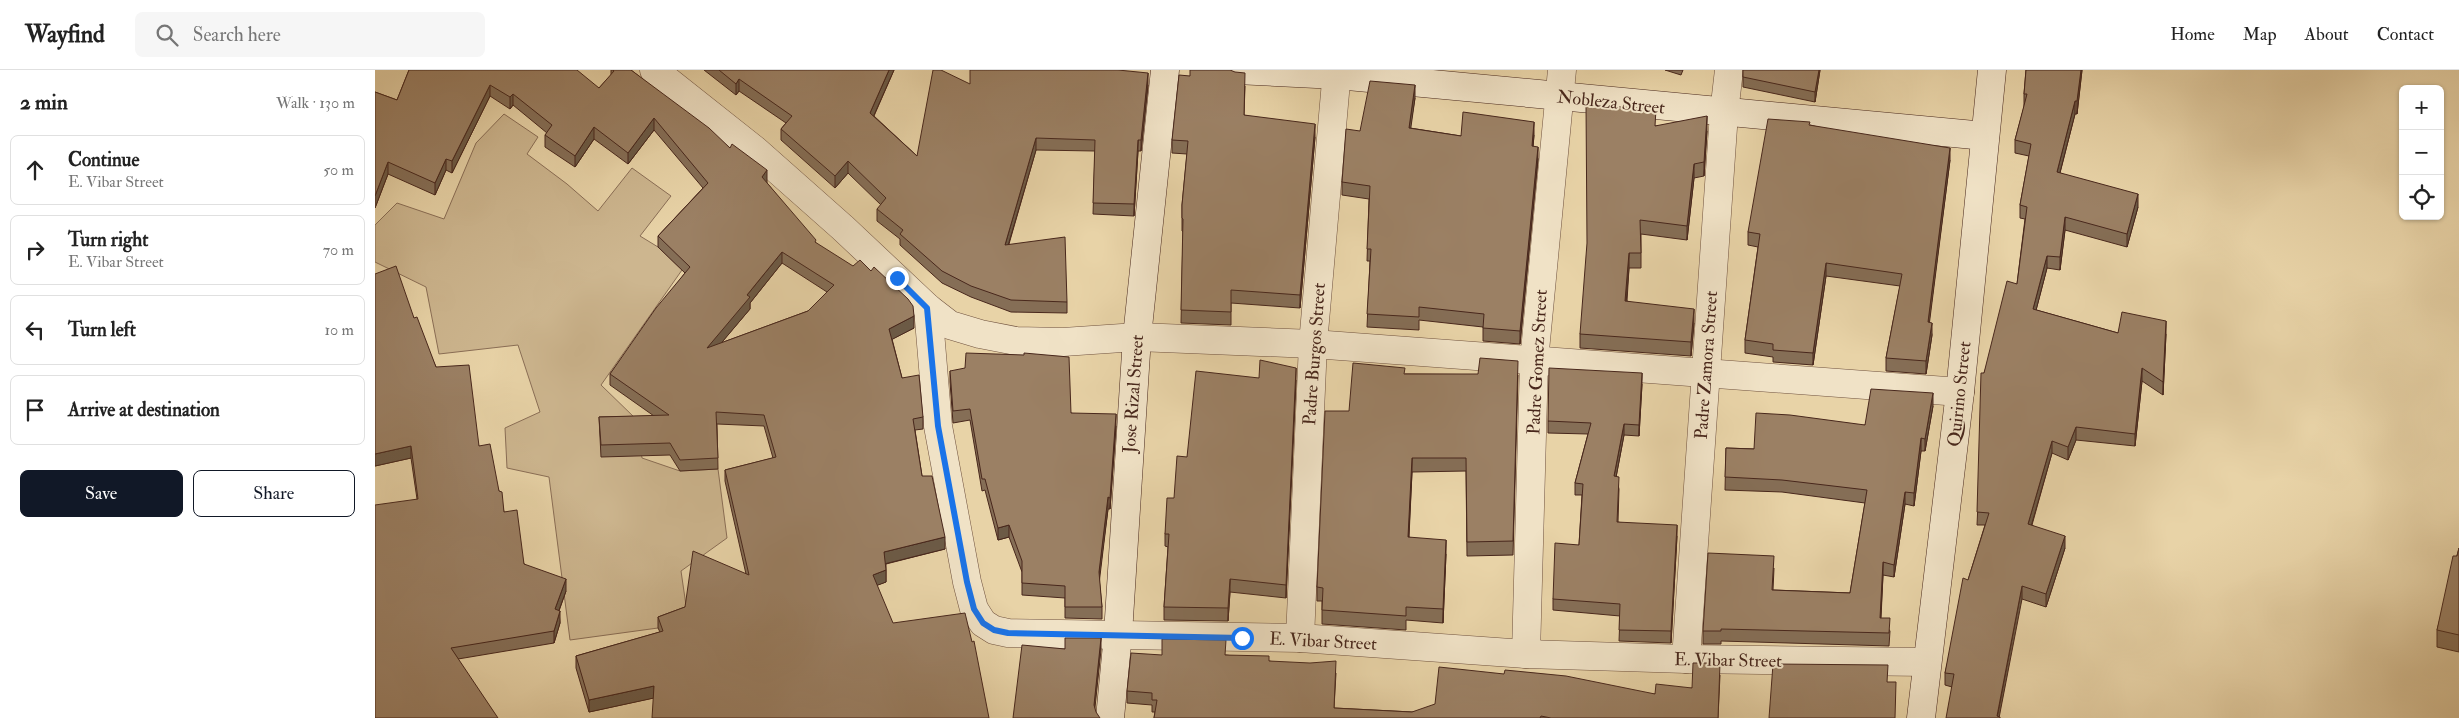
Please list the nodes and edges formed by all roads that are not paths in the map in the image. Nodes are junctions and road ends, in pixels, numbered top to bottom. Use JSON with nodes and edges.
{"nodes":[{"id":1,"x":654,"y":70,"type":"edge"},
{"id":2,"x":1165,"y":70,"type":"edge"},
{"id":3,"x":1236,"y":70,"type":"edge"},
{"id":4,"x":1729,"y":70,"type":"edge"},
{"id":5,"x":1992,"y":70,"type":"edge"},
{"id":6,"x":1337,"y":73,"type":"edge"},
{"id":7,"x":1561,"y":83,"type":"edge"},
{"id":8,"x":1724,"y":113,"type":"junction"},
{"id":9,"x":1985,"y":136,"type":"junction"},
{"id":10,"x":927,"y":308,"type":"junction"},
{"id":11,"x":1137,"y":337,"type":"junction"},
{"id":12,"x":1313,"y":344,"type":"junction"},
{"id":13,"x":1534,"y":361,"type":"junction"},
{"id":14,"x":1706,"y":374,"type":"junction"},
{"id":15,"x":1960,"y":392,"type":"junction"},
{"id":16,"x":1118,"y":634,"type":"junction"},
{"id":17,"x":1300,"y":638,"type":"junction"},
{"id":18,"x":1526,"y":654,"type":"junction"},
{"id":19,"x":1686,"y":659,"type":"junction"},
{"id":20,"x":1927,"y":662,"type":"junction"},
{"id":21,"x":1110,"y":718,"type":"edge"},
{"id":22,"x":1921,"y":718,"type":"edge"}],
"edges":[{"from":1,"to":10,"type":"street"},
{"from":2,"to":11,"type":"street","name":"Jose Rizal Street"},
{"from":3,"to":6,"type":"street","name":"Nobleza Street"},
{"from":4,"to":8,"type":"street","name":"Padre Zamora Street"},
{"from":5,"to":9,"type":"street","name":"Quirino Street"},
{"from":6,"to":7,"type":"street","name":"Nobleza Street"},
{"from":6,"to":12,"type":"street","name":"Padre Burgos Street"},
{"from":7,"to":8,"type":"street","name":"Nobleza Street"},
{"from":7,"to":13,"type":"street","name":"Padre Gomez Street"},
{"from":8,"to":9,"type":"street","name":"Nobleza Street"},
{"from":8,"to":14,"type":"street","name":"Padre Zamora Street"},
{"from":9,"to":15,"type":"street","name":"Quirino Street"},
{"from":10,"to":11,"type":"street"},
{"from":10,"to":16,"type":"street","name":"E. Vibar Street"},
{"from":11,"to":12,"type":"street"},
{"from":11,"to":16,"type":"street","name":"Jose Rizal Street"},
{"from":12,"to":13,"type":"street"},
{"from":12,"to":17,"type":"street","name":"Padre Burgos Street"},
{"from":13,"to":14,"type":"street"},
{"from":13,"to":18,"type":"street","name":"Padre Gomez Street"},
{"from":14,"to":15,"type":"street"},
{"from":14,"to":19,"type":"street","name":"Padre Zamora Street"},
{"from":15,"to":20,"type":"street","name":"Quirino Street"},
{"from":16,"to":17,"type":"street","name":"E. Vibar Street"},
{"from":16,"to":21,"type":"street","name":"Jose Rizal Street"},
{"from":17,"to":18,"type":"street","name":"E. Vibar Street"},
{"from":18,"to":19,"type":"street","name":"E. Vibar Street"},
{"from":19,"to":20,"type":"street","name":"E. Vibar Street"},
{"from":20,"to":22,"type":"street","name":"Quirino Street"}]}
